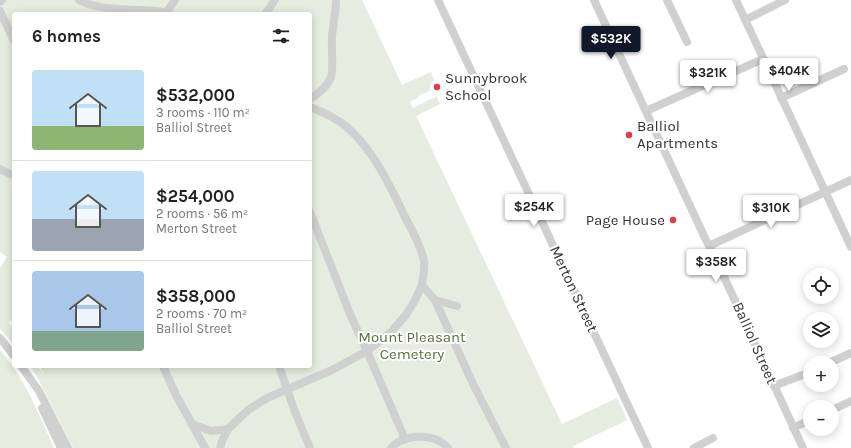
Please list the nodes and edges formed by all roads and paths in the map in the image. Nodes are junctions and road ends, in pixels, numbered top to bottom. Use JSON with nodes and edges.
{"nodes":[{"id":1,"x":2,"y":0,"type":"edge"},
{"id":2,"x":79,"y":0,"type":"edge"},
{"id":3,"x":176,"y":0,"type":"edge"},
{"id":4,"x":275,"y":0,"type":"edge"},
{"id":5,"x":336,"y":0,"type":"edge"},
{"id":6,"x":438,"y":0,"type":"edge"},
{"id":7,"x":594,"y":0,"type":"edge"},
{"id":8,"x":667,"y":0,"type":"edge"},
{"id":9,"x":736,"y":0,"type":"edge"},
{"id":10,"x":785,"y":0,"type":"edge"},
{"id":11,"x":0,"y":2,"type":"edge"},
{"id":12,"x":0,"y":11,"type":"edge"},
{"id":13,"x":103,"y":11,"type":"edge"},
{"id":14,"x":162,"y":12,"type":"edge"},
{"id":15,"x":169,"y":12,"type":"edge"},
{"id":16,"x":266,"y":12,"type":"edge"},
{"id":17,"x":745,"y":20,"type":"junction"},
{"id":18,"x":12,"y":37,"type":"edge"},
{"id":19,"x":687,"y":42,"type":"dead end"},
{"id":20,"x":763,"y":59,"type":"junction"},
{"id":21,"x":844,"y":69,"type":"dead end"},
{"id":22,"x":312,"y":98,"type":"edge"},
{"id":23,"x":781,"y":98,"type":"junction"},
{"id":24,"x":312,"y":108,"type":"edge"},
{"id":25,"x":646,"y":112,"type":"junction"},
{"id":26,"x":0,"y":169,"type":"edge"},
{"id":27,"x":12,"y":174,"type":"edge"},
{"id":28,"x":851,"y":180,"type":"edge"},
{"id":29,"x":826,"y":192,"type":"junction"},
{"id":30,"x":312,"y":217,"type":"edge"},
{"id":31,"x":709,"y":246,"type":"junction"},
{"id":32,"x":851,"y":247,"type":"edge"},
{"id":33,"x":422,"y":285,"type":"junction"},
{"id":34,"x":435,"y":300,"type":"junction"},
{"id":35,"x":457,"y":306,"type":"dead end"},
{"id":36,"x":0,"y":338,"type":"edge"},
{"id":37,"x":367,"y":351,"type":"junction"},
{"id":38,"x":12,"y":353,"type":"edge"},
{"id":39,"x":851,"y":353,"type":"edge"},
{"id":40,"x":839,"y":358,"type":"edge"},
{"id":41,"x":23,"y":368,"type":"edge"},
{"id":42,"x":164,"y":368,"type":"edge"},
{"id":43,"x":280,"y":368,"type":"edge"},
{"id":44,"x":803,"y":375,"type":"edge"},
{"id":45,"x":774,"y":386,"type":"junction"},
{"id":46,"x":287,"y":389,"type":"junction"},
{"id":47,"x":851,"y":401,"type":"edge"},
{"id":48,"x":839,"y":407,"type":"edge"},
{"id":49,"x":803,"y":423,"type":"edge"},
{"id":50,"x":192,"y":424,"type":"junction"},
{"id":51,"x":793,"y":428,"type":"junction"},
{"id":52,"x":228,"y":430,"type":"junction"},
{"id":53,"x":713,"y":438,"type":"dead end"},
{"id":54,"x":405,"y":439,"type":"junction"},
{"id":55,"x":61,"y":448,"type":"edge"},
{"id":56,"x":68,"y":448,"type":"edge"},
{"id":57,"x":205,"y":448,"type":"edge"},
{"id":58,"x":220,"y":448,"type":"edge"},
{"id":59,"x":310,"y":448,"type":"edge"},
{"id":60,"x":391,"y":448,"type":"edge"},
{"id":61,"x":448,"y":448,"type":"edge"},
{"id":62,"x":506,"y":448,"type":"edge"},
{"id":63,"x":648,"y":448,"type":"edge"},
{"id":64,"x":694,"y":448,"type":"edge"},
{"id":65,"x":803,"y":448,"type":"edge"}],
"edges":[{"from":1,"to":11,"type":"street"},
{"from":2,"to":13,"type":"street"},
{"from":3,"to":15,"type":"street"},
{"from":4,"to":16,"type":"street"},
{"from":5,"to":22,"type":"street"},
{"from":6,"to":63,"type":"street","name":"Merton Street"},
{"from":7,"to":25,"type":"street","name":"Balliol Street"},
{"from":8,"to":19,"type":"street"},
{"from":9,"to":17,"type":"street"},
{"from":10,"to":17,"type":"street"},
{"from":12,"to":18,"type":"street"},
{"from":13,"to":14,"type":"street"},
{"from":17,"to":20,"type":"street"},
{"from":20,"to":23,"type":"street"},
{"from":20,"to":25,"type":"street"},
{"from":21,"to":23,"type":"street"},
{"from":23,"to":29,"type":"street"},
{"from":24,"to":33,"type":"street"},
{"from":25,"to":31,"type":"street","name":"Balliol Street"},
{"from":26,"to":27,"type":"street"},
{"from":28,"to":29,"type":"street"},
{"from":29,"to":31,"type":"street"},
{"from":29,"to":32,"type":"street"},
{"from":30,"to":37,"type":"street"},
{"from":31,"to":45,"type":"street","name":"Balliol Street"},
{"from":33,"to":34,"type":"street"},
{"from":33,"to":37,"type":"street"},
{"from":34,"to":35,"type":"street"},
{"from":34,"to":62,"type":"street"},
{"from":36,"to":38,"type":"street"},
{"from":37,"to":46,"type":"street"},
{"from":37,"to":54,"type":"street"},
{"from":39,"to":40,"type":"street"},
{"from":41,"to":55,"type":"street"},
{"from":41,"to":56,"type":"street"},
{"from":42,"to":50,"type":"street"},
{"from":43,"to":46,"type":"street"},
{"from":44,"to":45,"type":"street"},
{"from":45,"to":51,"type":"street","name":"Balliol Street"},
{"from":46,"to":52,"type":"street"},
{"from":46,"to":59,"type":"street"},
{"from":47,"to":48,"type":"street"},
{"from":49,"to":51,"type":"street"},
{"from":50,"to":52,"type":"street"},
{"from":50,"to":57,"type":"street"},
{"from":51,"to":65,"type":"street","name":"Balliol Street"},
{"from":52,"to":58,"type":"street"},
{"from":53,"to":64,"type":"street"},
{"from":54,"to":60,"type":"street"},
{"from":54,"to":61,"type":"street"}]}
